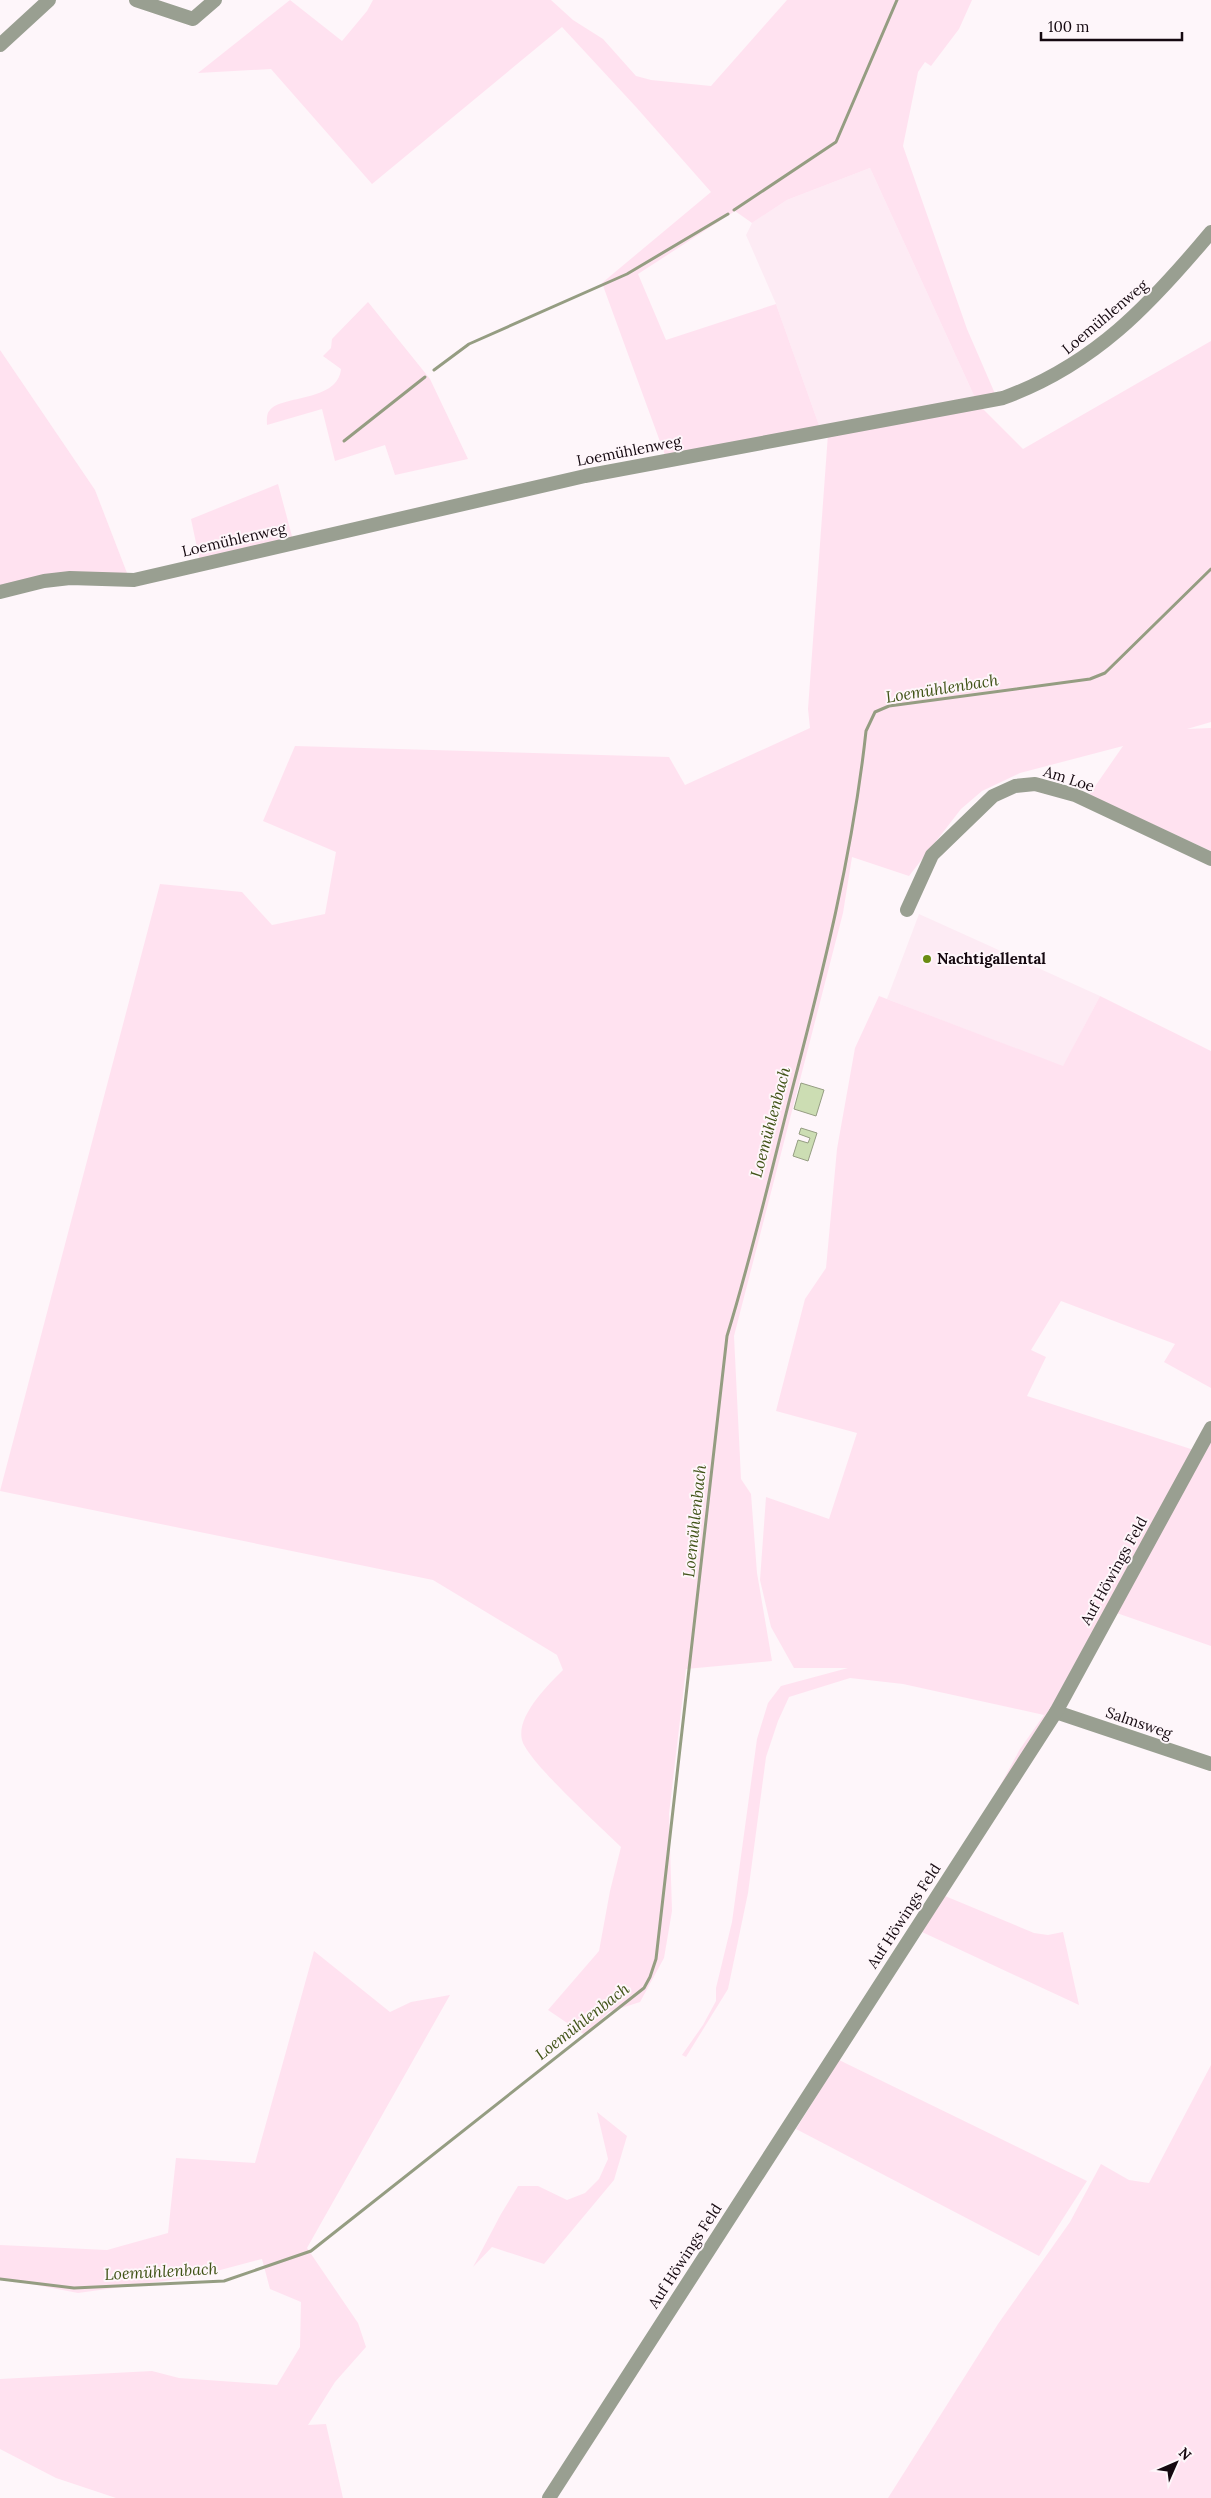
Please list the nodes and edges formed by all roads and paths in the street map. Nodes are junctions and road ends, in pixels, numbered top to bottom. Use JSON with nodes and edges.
{"nodes":[{"id":1,"x":49,"y":0,"type":"edge"},
{"id":2,"x":136,"y":0,"type":"edge"},
{"id":3,"x":215,"y":0,"type":"edge"},
{"id":4,"x":0,"y":45,"type":"edge"},
{"id":5,"x":1211,"y":232,"type":"edge"},
{"id":6,"x":0,"y":592,"type":"edge"},
{"id":7,"x":1211,"y":859,"type":"edge"},
{"id":8,"x":907,"y":910,"type":"dead end"},
{"id":9,"x":1211,"y":1428,"type":"edge"},
{"id":10,"x":1056,"y":1712,"type":"junction"},
{"id":11,"x":1211,"y":1764,"type":"edge"},
{"id":12,"x":549,"y":2498,"type":"edge"}],
"edges":[{"from":1,"to":4,"type":"street"},
{"from":2,"to":3,"type":"street"},
{"from":5,"to":6,"type":"street","name":"Loemühlenweg"},
{"from":7,"to":8,"type":"street","name":"Am Loe"},
{"from":9,"to":10,"type":"street","name":"Auf Höwings Feld"},
{"from":10,"to":11,"type":"street","name":"Salmsweg"},
{"from":10,"to":12,"type":"street","name":"Auf Höwings Feld"}]}
